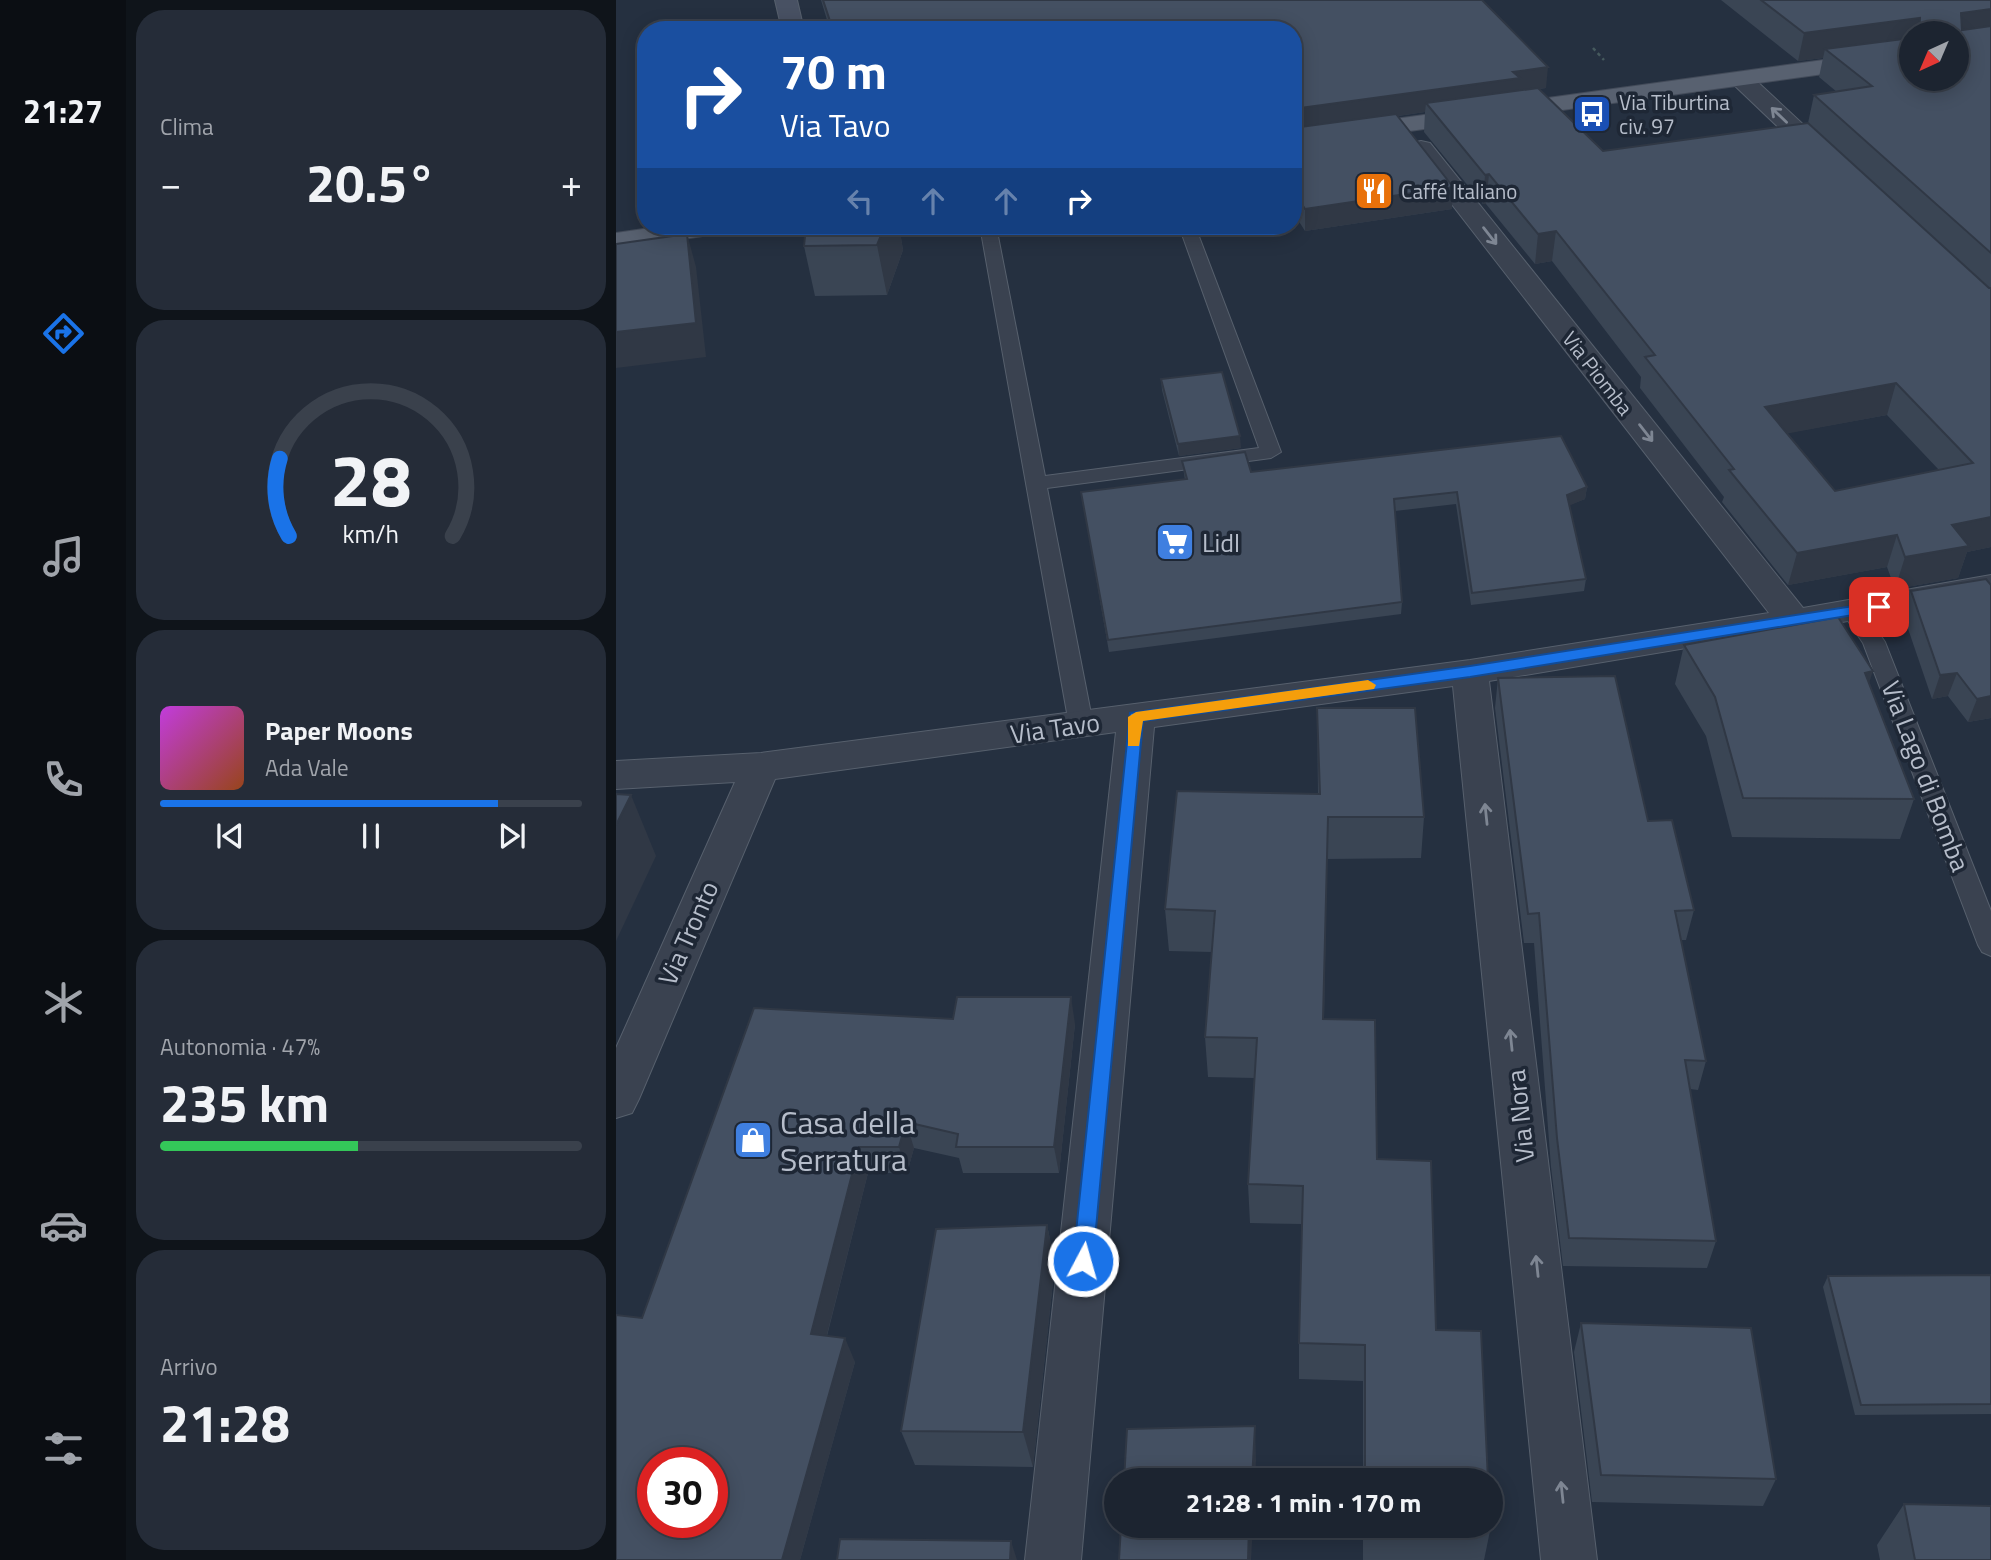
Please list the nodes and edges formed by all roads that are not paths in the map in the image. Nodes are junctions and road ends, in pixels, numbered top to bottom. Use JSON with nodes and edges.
{"nodes":[{"id":1,"x":786,"y":0,"type":"edge"},
{"id":2,"x":791,"y":21,"type":"edge"},
{"id":3,"x":1899,"y":57,"type":"edge"},
{"id":4,"x":1741,"y":79,"type":"junction"},
{"id":5,"x":1402,"y":124,"type":"junction"},
{"id":6,"x":1302,"y":139,"type":"edge"},
{"id":7,"x":1841,"y":173,"type":"edge"},
{"id":8,"x":656,"y":235,"type":"edge"},
{"id":9,"x":990,"y":235,"type":"edge"},
{"id":10,"x":1190,"y":235,"type":"edge"},
{"id":11,"x":616,"y":241,"type":"edge"},
{"id":12,"x":1036,"y":483,"type":"junction"},
{"id":13,"x":1991,"y":586,"type":"edge"},
{"id":14,"x":1853,"y":612,"type":"junction"},
{"id":15,"x":1794,"y":621,"type":"junction"},
{"id":16,"x":1470,"y":671,"type":"junction"},
{"id":17,"x":1136,"y":717,"type":"junction"},
{"id":18,"x":1081,"y":724,"type":"junction"},
{"id":19,"x":761,"y":767,"type":"junction"},
{"id":20,"x":616,"y":775,"type":"edge"},
{"id":21,"x":1991,"y":945,"type":"edge"},
{"id":22,"x":616,"y":1099,"type":"edge"},
{"id":23,"x":1053,"y":1560,"type":"edge"},
{"id":24,"x":1569,"y":1560,"type":"edge"}],
"edges":[{"from":1,"to":2,"type":"street"},
{"from":3,"to":4,"type":"main road"},
{"from":4,"to":5,"type":"main road"},
{"from":7,"to":4,"type":"street","one_way":true},
{"from":5,"to":6,"type":"main road"},
{"from":5,"to":15,"type":"street","name":"Via Piomba","one_way":true},
{"from":8,"to":11,"type":"main road"},
{"from":9,"to":12,"type":"lane"},
{"from":10,"to":12,"type":"lane"},
{"from":12,"to":18,"type":"lane"},
{"from":13,"to":14,"type":"street","name":"Via Tavo"},
{"from":14,"to":15,"type":"street","name":"Via Tavo"},
{"from":14,"to":21,"type":"lane","name":"Via Lago di Bomba"},
{"from":15,"to":16,"type":"street","name":"Via Tavo"},
{"from":16,"to":17,"type":"street","name":"Via Tavo"},
{"from":24,"to":16,"type":"street","name":"Via Nora","one_way":true},
{"from":17,"to":18,"type":"street","name":"Via Tavo"},
{"from":17,"to":23,"type":"street"},
{"from":18,"to":19,"type":"street","name":"Via Tavo"},
{"from":19,"to":20,"type":"street","name":"Via Tavo"},
{"from":19,"to":22,"type":"street","name":"Via Tronto"}]}
